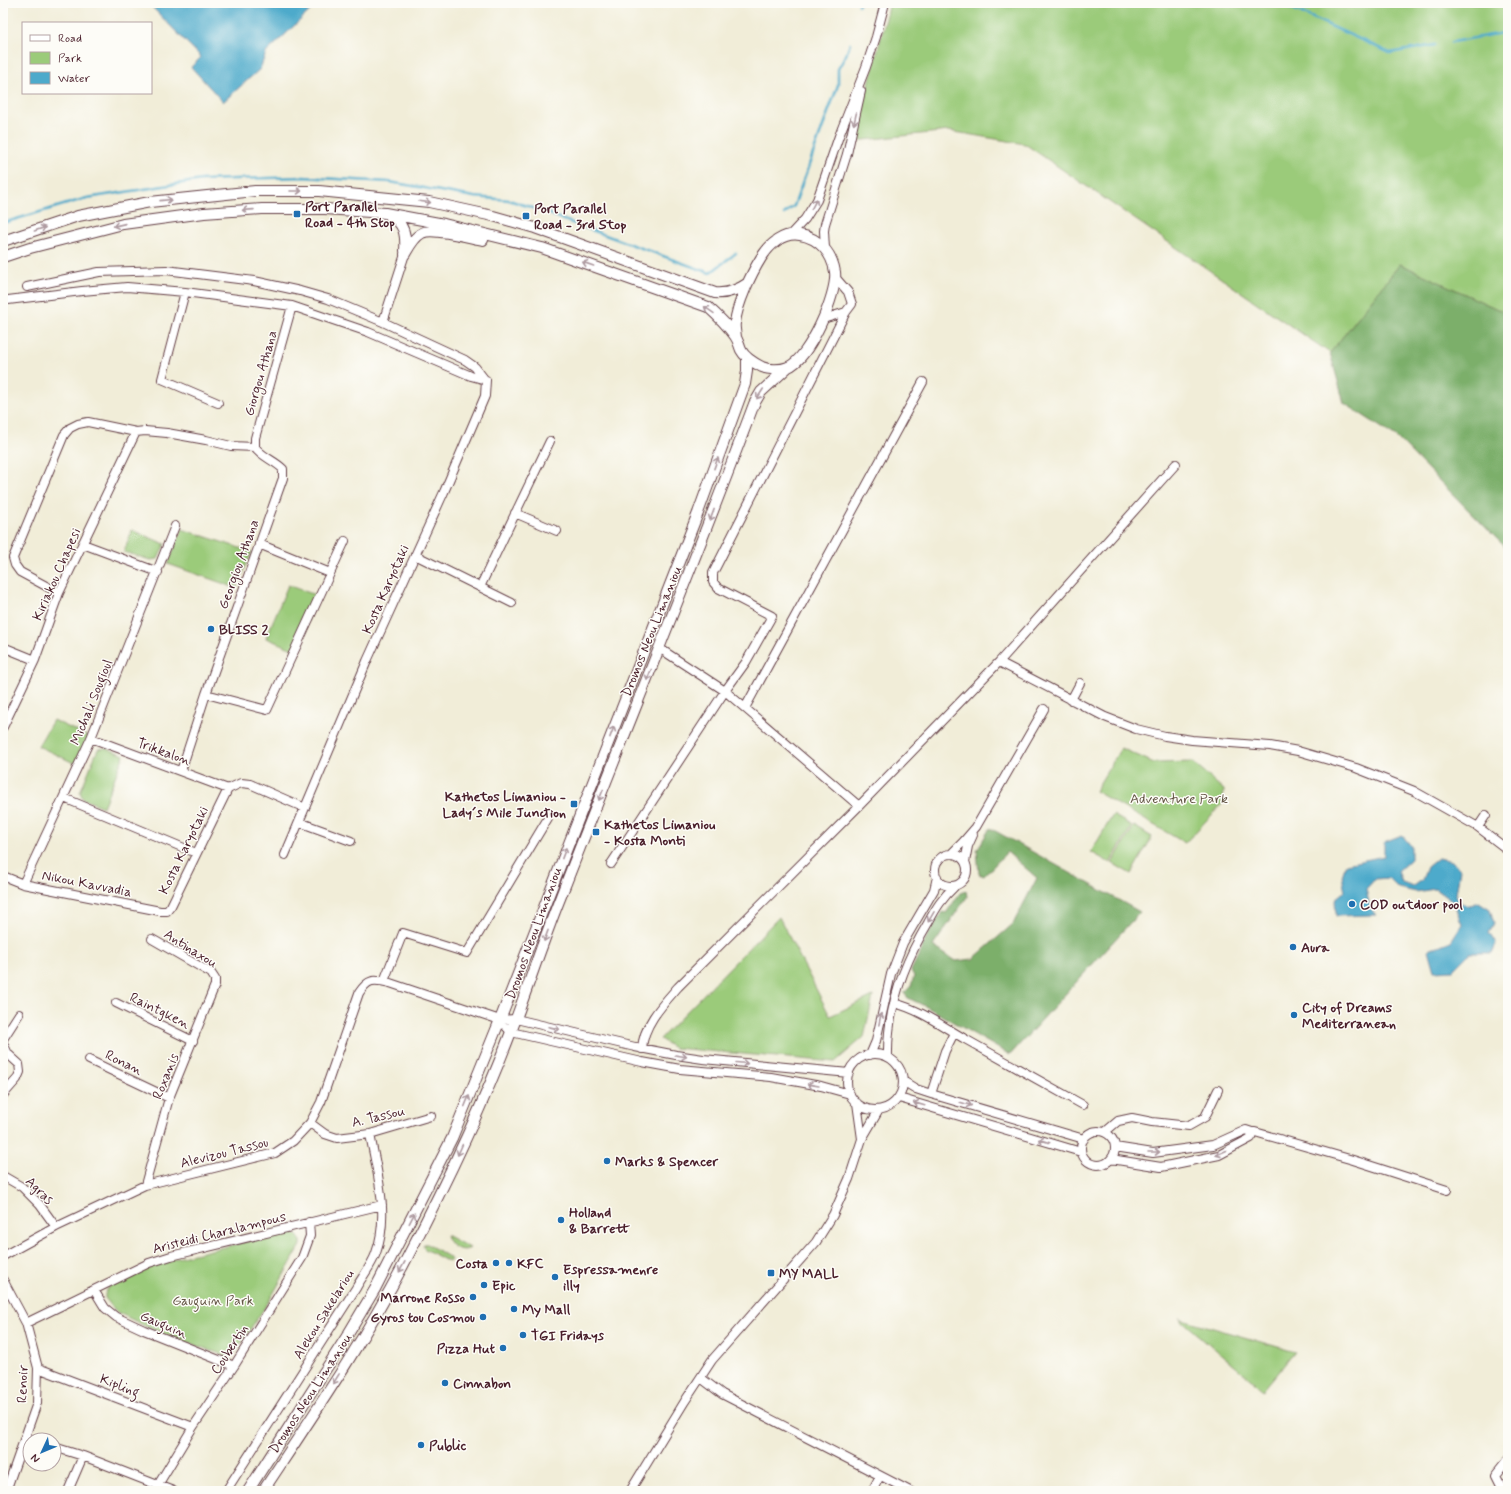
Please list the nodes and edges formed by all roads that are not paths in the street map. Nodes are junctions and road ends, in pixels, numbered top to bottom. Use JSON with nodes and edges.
{"nodes":[{"id":1,"x":885,"y":3,"type":"edge"},
{"id":2,"x":866,"y":67,"type":"junction"},
{"id":3,"x":385,"y":213,"type":"junction"},
{"id":4,"x":790,"y":235,"type":"junction"},
{"id":5,"x":3,"y":241,"type":"edge"},
{"id":6,"x":542,"y":248,"type":"junction"},
{"id":7,"x":826,"y":249,"type":"junction"},
{"id":8,"x":404,"y":254,"type":"junction"},
{"id":9,"x":3,"y":257,"type":"edge"},
{"id":10,"x":126,"y":272,"type":"junction"},
{"id":11,"x":835,"y":276,"type":"junction"},
{"id":12,"x":748,"y":283,"type":"junction"},
{"id":13,"x":27,"y":287,"type":"dead end"},
{"id":14,"x":127,"y":287,"type":"junction"},
{"id":15,"x":185,"y":292,"type":"junction"},
{"id":16,"x":8,"y":300,"type":"dead end"},
{"id":17,"x":292,"y":306,"type":"junction"},
{"id":18,"x":846,"y":312,"type":"junction"},
{"id":19,"x":823,"y":319,"type":"junction"},
{"id":20,"x":383,"y":322,"type":"junction"},
{"id":21,"x":736,"y":338,"type":"junction"},
{"id":22,"x":747,"y":358,"type":"junction"},
{"id":23,"x":788,"y":367,"type":"junction"},
{"id":24,"x":486,"y":380,"type":"junction"},
{"id":25,"x":923,"y":382,"type":"dead end"},
{"id":26,"x":218,"y":403,"type":"dead end"},
{"id":27,"x":136,"y":432,"type":"junction"},
{"id":28,"x":550,"y":441,"type":"dead end"},
{"id":29,"x":255,"y":447,"type":"junction"},
{"id":30,"x":1176,"y":464,"type":"dead end"},
{"id":31,"x":515,"y":513,"type":"junction"},
{"id":32,"x":175,"y":526,"type":"dead end"},
{"id":33,"x":557,"y":531,"type":"dead end"},
{"id":34,"x":345,"y":541,"type":"dead end"},
{"id":35,"x":83,"y":544,"type":"junction"},
{"id":36,"x":259,"y":544,"type":"junction"},
{"id":37,"x":415,"y":554,"type":"junction"},
{"id":38,"x":158,"y":572,"type":"junction"},
{"id":39,"x":330,"y":572,"type":"junction"},
{"id":40,"x":480,"y":587,"type":"junction"},
{"id":41,"x":59,"y":593,"type":"junction"},
{"id":42,"x":512,"y":603,"type":"dead end"},
{"id":43,"x":3,"y":647,"type":"edge"},
{"id":44,"x":660,"y":648,"type":"junction"},
{"id":45,"x":35,"y":660,"type":"junction"},
{"id":46,"x":999,"y":662,"type":"junction"},
{"id":47,"x":1080,"y":683,"type":"dead end"},
{"id":48,"x":725,"y":691,"type":"junction"},
{"id":49,"x":206,"y":694,"type":"junction"},
{"id":50,"x":1071,"y":700,"type":"junction"},
{"id":51,"x":745,"y":708,"type":"junction"},
{"id":52,"x":1044,"y":709,"type":"dead end"},
{"id":53,"x":3,"y":727,"type":"edge"},
{"id":54,"x":92,"y":738,"type":"junction"},
{"id":55,"x":181,"y":771,"type":"junction"},
{"id":56,"x":228,"y":789,"type":"junction"},
{"id":57,"x":64,"y":798,"type":"junction"},
{"id":58,"x":859,"y":806,"type":"junction"},
{"id":59,"x":305,"y":808,"type":"junction"},
{"id":60,"x":1486,"y":815,"type":"dead end"},
{"id":61,"x":548,"y":818,"type":"dead end"},
{"id":62,"x":299,"y":822,"type":"junction"},
{"id":63,"x":976,"y":826,"type":"junction"},
{"id":64,"x":1478,"y":827,"type":"junction"},
{"id":65,"x":351,"y":841,"type":"dead end"},
{"id":66,"x":1508,"y":850,"type":"edge"},
{"id":67,"x":196,"y":853,"type":"junction"},
{"id":68,"x":951,"y":854,"type":"junction"},
{"id":69,"x":285,"y":855,"type":"dead end"},
{"id":70,"x":965,"y":862,"type":"junction"},
{"id":71,"x":611,"y":864,"type":"dead end"},
{"id":72,"x":3,"y":876,"type":"edge"},
{"id":73,"x":937,"y":877,"type":"junction"},
{"id":74,"x":23,"y":884,"type":"junction"},
{"id":75,"x":955,"y":886,"type":"junction"},
{"id":76,"x":166,"y":911,"type":"joint"},
{"id":77,"x":152,"y":939,"type":"dead end"},
{"id":78,"x":215,"y":979,"type":"joint"},
{"id":79,"x":384,"y":981,"type":"junction"},
{"id":80,"x":116,"y":1003,"type":"dead end"},
{"id":81,"x":894,"y":1003,"type":"junction"},
{"id":82,"x":19,"y":1014,"type":"dead end"},
{"id":83,"x":516,"y":1019,"type":"junction"},
{"id":84,"x":500,"y":1020,"type":"junction"},
{"id":85,"x":511,"y":1032,"type":"junction"},
{"id":86,"x":954,"y":1033,"type":"junction"},
{"id":87,"x":3,"y":1039,"type":"edge"},
{"id":88,"x":193,"y":1041,"type":"junction"},
{"id":89,"x":3,"y":1043,"type":"edge"},
{"id":90,"x":642,"y":1049,"type":"junction"},
{"id":91,"x":870,"y":1055,"type":"junction"},
{"id":92,"x":888,"y":1057,"type":"junction"},
{"id":93,"x":89,"y":1060,"type":"dead end"},
{"id":94,"x":849,"y":1073,"type":"junction"},
{"id":95,"x":903,"y":1081,"type":"junction"},
{"id":96,"x":1218,"y":1090,"type":"dead end"},
{"id":97,"x":850,"y":1094,"type":"junction"},
{"id":98,"x":931,"y":1094,"type":"junction"},
{"id":99,"x":3,"y":1095,"type":"edge"},
{"id":100,"x":169,"y":1098,"type":"junction"},
{"id":101,"x":898,"y":1098,"type":"junction"},
{"id":102,"x":857,"y":1103,"type":"junction"},
{"id":103,"x":1083,"y":1105,"type":"dead end"},
{"id":104,"x":879,"y":1110,"type":"junction"},
{"id":105,"x":431,"y":1116,"type":"dead end"},
{"id":106,"x":310,"y":1123,"type":"junction"},
{"id":107,"x":1105,"y":1132,"type":"junction"},
{"id":108,"x":1252,"y":1132,"type":"junction"},
{"id":109,"x":370,"y":1134,"type":"junction"},
{"id":110,"x":862,"y":1138,"type":"junction"},
{"id":111,"x":1084,"y":1139,"type":"junction"},
{"id":112,"x":1115,"y":1147,"type":"junction"},
{"id":113,"x":1082,"y":1152,"type":"junction"},
{"id":114,"x":1111,"y":1159,"type":"junction"},
{"id":115,"x":3,"y":1176,"type":"edge"},
{"id":116,"x":144,"y":1185,"type":"junction"},
{"id":117,"x":1447,"y":1190,"type":"dead end"},
{"id":118,"x":382,"y":1205,"type":"junction"},
{"id":119,"x":309,"y":1222,"type":"junction"},
{"id":120,"x":56,"y":1227,"type":"junction"},
{"id":121,"x":3,"y":1256,"type":"edge"},
{"id":122,"x":3,"y":1280,"type":"edge"},
{"id":123,"x":94,"y":1290,"type":"junction"},
{"id":124,"x":26,"y":1323,"type":"junction"},
{"id":125,"x":234,"y":1366,"type":"junction"},
{"id":126,"x":38,"y":1368,"type":"junction"},
{"id":127,"x":701,"y":1378,"type":"junction"},
{"id":128,"x":193,"y":1427,"type":"junction"},
{"id":129,"x":31,"y":1432,"type":"edge"},
{"id":130,"x":62,"y":1449,"type":"edge"},
{"id":131,"x":22,"y":1455,"type":"edge"},
{"id":132,"x":83,"y":1456,"type":"junction"},
{"id":133,"x":1508,"y":1460,"type":"edge"},
{"id":134,"x":880,"y":1476,"type":"junction"},
{"id":135,"x":158,"y":1485,"type":"junction"},
{"id":136,"x":6,"y":1491,"type":"edge"},
{"id":137,"x":68,"y":1491,"type":"edge"},
{"id":138,"x":173,"y":1491,"type":"edge"},
{"id":139,"x":226,"y":1491,"type":"edge"},
{"id":140,"x":248,"y":1491,"type":"edge"},
{"id":141,"x":263,"y":1491,"type":"edge"},
{"id":142,"x":630,"y":1491,"type":"edge"},
{"id":143,"x":872,"y":1491,"type":"edge"},
{"id":144,"x":910,"y":1491,"type":"edge"},
{"id":145,"x":1504,"y":1491,"type":"edge"}],
"edges":[{"from":1,"to":2,"type":"street"},
{"from":4,"to":2,"type":"street","one_way":true},
{"from":2,"to":7,"type":"street","one_way":true},
{"from":3,"to":6,"type":"main road"},
{"from":3,"to":8,"type":"main road"},
{"from":3,"to":9,"type":"main road","one_way":true},
{"from":4,"to":7,"type":"main road"},
{"from":4,"to":12,"type":"main road"},
{"from":5,"to":12,"type":"main road","one_way":true},
{"from":6,"to":8,"type":"main road"},
{"from":21,"to":6,"type":"main road","one_way":true},
{"from":7,"to":11,"type":"main road"},
{"from":8,"to":20,"type":"street"},
{"from":10,"to":13,"type":"street"},
{"from":10,"to":14,"type":"street"},
{"from":10,"to":20,"type":"street"},
{"from":11,"to":18,"type":"street"},
{"from":11,"to":19,"type":"main road"},
{"from":12,"to":21,"type":"main road"},
{"from":14,"to":15,"type":"street"},
{"from":14,"to":16,"type":"street"},
{"from":15,"to":17,"type":"street"},
{"from":15,"to":26,"type":"street"},
{"from":17,"to":24,"type":"street"},
{"from":17,"to":29,"type":"street","name":"Giorgou Athana"},
{"from":18,"to":19,"type":"street"},
{"from":18,"to":48,"type":"street"},
{"from":19,"to":23,"type":"main road"},
{"from":20,"to":24,"type":"street"},
{"from":21,"to":22,"type":"main road"},
{"from":22,"to":23,"type":"main road"},
{"from":84,"to":22,"type":"main road","name":"Dromos Neou Limaniou","one_way":true},
{"from":23,"to":44,"type":"main road","name":"Dromos Neou Limaniou","one_way":true},
{"from":24,"to":37,"type":"street","name":"Kosta Karyotaki"},
{"from":25,"to":51,"type":"street"},
{"from":27,"to":29,"type":"street"},
{"from":27,"to":35,"type":"street","name":"Kiriakou Chapesi"},
{"from":27,"to":41,"type":"street"},
{"from":28,"to":31,"type":"street"},
{"from":29,"to":36,"type":"street","name":"Georgiou Athana"},
{"from":30,"to":46,"type":"street"},
{"from":31,"to":33,"type":"street"},
{"from":31,"to":40,"type":"street"},
{"from":32,"to":38,"type":"street","name":"Michali Sougioul"},
{"from":34,"to":39,"type":"street"},
{"from":35,"to":38,"type":"street"},
{"from":35,"to":41,"type":"street","name":"Kiriakou Chapesi"},
{"from":36,"to":39,"type":"street"},
{"from":36,"to":49,"type":"street","name":"Georgiou Athana"},
{"from":37,"to":40,"type":"street"},
{"from":37,"to":59,"type":"street","name":"Kosta Karyotaki"},
{"from":38,"to":54,"type":"street","name":"Michali Sougioul"},
{"from":39,"to":49,"type":"street"},
{"from":40,"to":42,"type":"street"},
{"from":41,"to":45,"type":"street","name":"Kiriakou Chapesi"},
{"from":43,"to":45,"type":"street"},
{"from":44,"to":48,"type":"street"},
{"from":44,"to":83,"type":"main road","name":"Dromos Neou Limaniou","one_way":true},
{"from":45,"to":53,"type":"street","name":"Kiriakou Chapesi"},
{"from":46,"to":50,"type":"street"},
{"from":46,"to":58,"type":"street"},
{"from":47,"to":50,"type":"street"},
{"from":48,"to":51,"type":"street"},
{"from":48,"to":71,"type":"street"},
{"from":49,"to":55,"type":"street","name":"Georgiou Athana"},
{"from":50,"to":64,"type":"street"},
{"from":51,"to":58,"type":"street"},
{"from":52,"to":63,"type":"street"},
{"from":54,"to":55,"type":"street","name":"Trikkalon"},
{"from":54,"to":57,"type":"street","name":"Michali Sougioul"},
{"from":55,"to":56,"type":"street","name":"Trikkalon"},
{"from":56,"to":59,"type":"street"},
{"from":56,"to":67,"type":"street","name":"Kosta Karyotaki"},
{"from":57,"to":67,"type":"street"},
{"from":57,"to":74,"type":"street","name":"Michali Sougioul"},
{"from":58,"to":90,"type":"street"},
{"from":59,"to":62,"type":"street","name":"Kosta Karyotaki"},
{"from":60,"to":64,"type":"street"},
{"from":61,"to":79,"type":"street"},
{"from":62,"to":65,"type":"street"},
{"from":62,"to":69,"type":"street","name":"Kosta Karyotaki"},
{"from":63,"to":68,"type":"street"},
{"from":63,"to":70,"type":"street"},
{"from":64,"to":66,"type":"street"},
{"from":67,"to":76,"type":"street","name":"Kosta Karyotaki"},
{"from":68,"to":70,"type":"street"},
{"from":68,"to":73,"type":"street"},
{"from":70,"to":75,"type":"street"},
{"from":72,"to":74,"type":"street","name":"Nikou Kavvadia"},
{"from":73,"to":75,"type":"street"},
{"from":91,"to":73,"type":"street","one_way":true},
{"from":74,"to":76,"type":"street","name":"Nikou Kavvadia"},
{"from":75,"to":81,"type":"street","one_way":true},
{"from":77,"to":78,"type":"street","name":"Antinaxou"},
{"from":78,"to":88,"type":"street","name":"Roxanis"},
{"from":79,"to":84,"type":"street","name":"Alevizou Tassou"},
{"from":79,"to":106,"type":"street","name":"Alevizou Tassou"},
{"from":80,"to":88,"type":"street","name":"Raintgken"},
{"from":81,"to":86,"type":"street"},
{"from":81,"to":92,"type":"street"},
{"from":82,"to":87,"type":"street"},
{"from":83,"to":84,"type":"street"},
{"from":83,"to":85,"type":"main road","name":"Dromos Neou Limaniou"},
{"from":83,"to":90,"type":"street","one_way":true},
{"from":84,"to":85,"type":"street"},
{"from":140,"to":84,"type":"main road","name":"Dromos Neou Limaniou","one_way":true},
{"from":97,"to":85,"type":"street","one_way":true},
{"from":85,"to":141,"type":"main road","name":"Dromos Neou Limaniou","one_way":true},
{"from":86,"to":98,"type":"street"},
{"from":86,"to":103,"type":"street"},
{"from":88,"to":100,"type":"street","name":"Roxanis"},
{"from":89,"to":99,"type":"street"},
{"from":90,"to":94,"type":"street","one_way":true},
{"from":91,"to":92,"type":"street"},
{"from":91,"to":94,"type":"street"},
{"from":92,"to":95,"type":"street"},
{"from":93,"to":100,"type":"street","name":"Ronan"},
{"from":94,"to":97,"type":"street"},
{"from":95,"to":98,"type":"street"},
{"from":95,"to":101,"type":"street"},
{"from":96,"to":107,"type":"street"},
{"from":97,"to":102,"type":"street"},
{"from":98,"to":111,"type":"street","one_way":true},
{"from":100,"to":116,"type":"street","name":"Roxanis"},
{"from":101,"to":104,"type":"street"},
{"from":113,"to":101,"type":"street","one_way":true},
{"from":102,"to":104,"type":"street"},
{"from":102,"to":110,"type":"street"},
{"from":104,"to":110,"type":"street"},
{"from":105,"to":109,"type":"street","name":"A. Tassou"},
{"from":106,"to":109,"type":"street","name":"A. Tassou"},
{"from":106,"to":116,"type":"street","name":"Alevizou Tassou"},
{"from":107,"to":111,"type":"street"},
{"from":107,"to":112,"type":"street"},
{"from":112,"to":108,"type":"street","one_way":true},
{"from":108,"to":114,"type":"street","one_way":true},
{"from":108,"to":117,"type":"street"},
{"from":109,"to":118,"type":"street","name":"Alekou Sakelariou"},
{"from":110,"to":127,"type":"street"},
{"from":111,"to":113,"type":"street"},
{"from":112,"to":114,"type":"street"},
{"from":113,"to":114,"type":"street"},
{"from":115,"to":120,"type":"street","name":"Agras"},
{"from":116,"to":120,"type":"street","name":"Alevizou Tassou"},
{"from":118,"to":119,"type":"street","name":"Aristeidi Charalampous"},
{"from":118,"to":139,"type":"street","name":"Alekou Sakelariou"},
{"from":119,"to":123,"type":"street","name":"Aristeidi Charalampous"},
{"from":119,"to":125,"type":"street","name":"Coubertin"},
{"from":120,"to":121,"type":"street","name":"Alevizou Tassou"},
{"from":122,"to":124,"type":"street","name":"Renoir"},
{"from":123,"to":124,"type":"street","name":"Aristeidi Charalampous"},
{"from":123,"to":125,"type":"street","name":"Gauguin"},
{"from":124,"to":126,"type":"street","name":"Renoir"},
{"from":125,"to":128,"type":"street","name":"Coubertin"},
{"from":126,"to":128,"type":"street","name":"Kipling"},
{"from":126,"to":129,"type":"street","name":"Renoir"},
{"from":127,"to":134,"type":"street"},
{"from":127,"to":142,"type":"street"},
{"from":128,"to":135,"type":"street","name":"Coubertin"},
{"from":130,"to":132,"type":"street"},
{"from":131,"to":136,"type":"street","name":"Renoir"},
{"from":132,"to":135,"type":"street"},
{"from":132,"to":137,"type":"street"},
{"from":133,"to":145,"type":"street"},
{"from":134,"to":143,"type":"street"},
{"from":134,"to":144,"type":"street"},
{"from":135,"to":138,"type":"street"}]}
